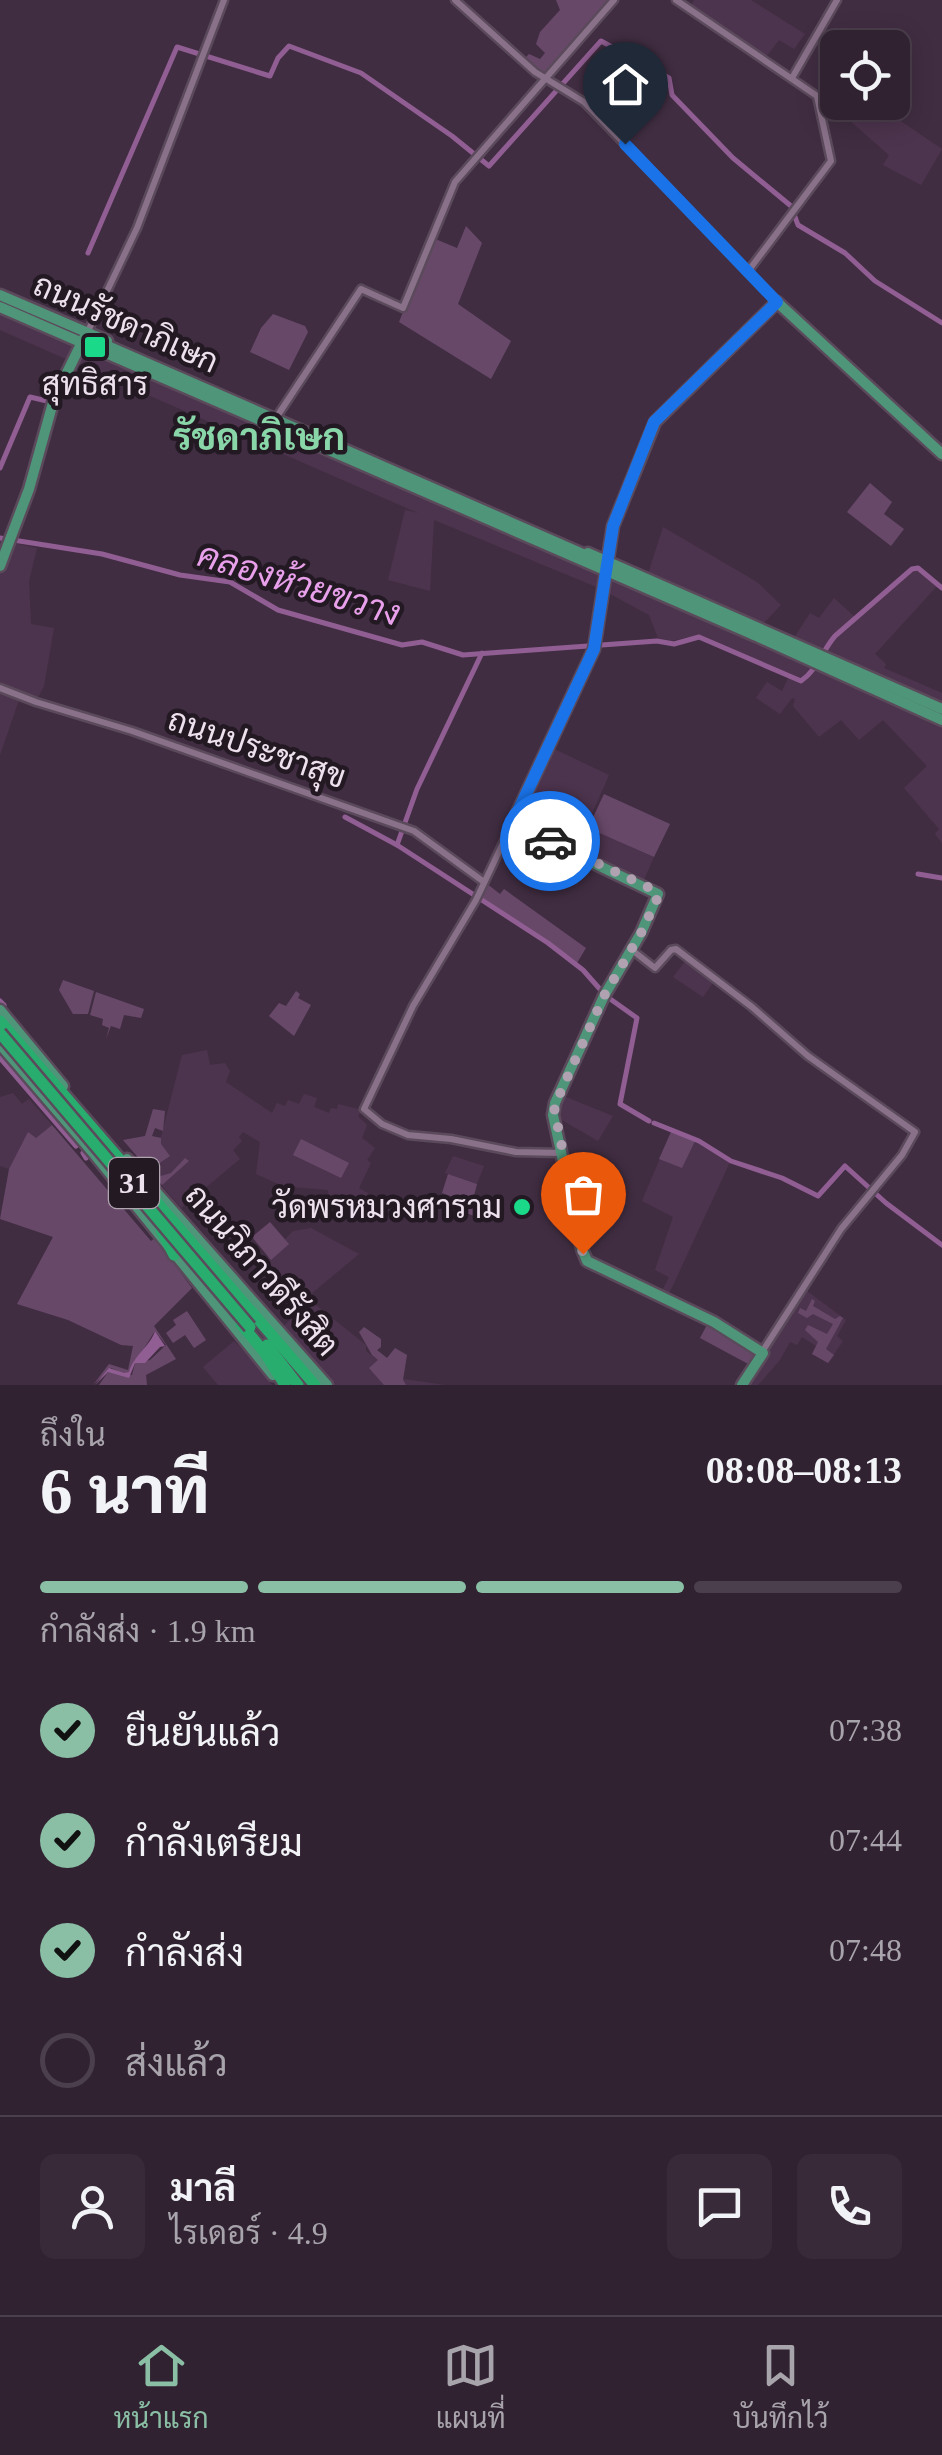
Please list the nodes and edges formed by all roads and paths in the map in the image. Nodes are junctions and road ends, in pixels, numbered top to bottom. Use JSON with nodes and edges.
{"nodes":[{"id":1,"x":224,"y":0,"type":"edge"},
{"id":2,"x":455,"y":0,"type":"edge"},
{"id":3,"x":614,"y":0,"type":"edge"},
{"id":4,"x":679,"y":1,"type":"edge"},
{"id":5,"x":836,"y":1,"type":"edge"},
{"id":6,"x":544,"y":77,"type":"junction"},
{"id":7,"x":792,"y":78,"type":"junction"},
{"id":8,"x":749,"y":270,"type":"junction"},
{"id":9,"x":0,"y":300,"type":"edge"},
{"id":10,"x":777,"y":302,"type":"junction"},
{"id":11,"x":85,"y":338,"type":"junction"},
{"id":12,"x":229,"y":402,"type":"junction"},
{"id":13,"x":276,"y":418,"type":"junction"},
{"id":14,"x":942,"y":454,"type":"edge"},
{"id":15,"x":455,"y":501,"type":"junction"},
{"id":16,"x":590,"y":559,"type":"junction"},
{"id":17,"x":0,"y":566,"type":"edge"},
{"id":18,"x":607,"y":567,"type":"junction"},
{"id":19,"x":620,"y":573,"type":"junction"},
{"id":20,"x":832,"y":666,"type":"junction"},
{"id":21,"x":0,"y":688,"type":"edge"},
{"id":22,"x":942,"y":710,"type":"edge"},
{"id":23,"x":942,"y":720,"type":"edge"},
{"id":24,"x":512,"y":824,"type":"junction"},
{"id":25,"x":484,"y":882,"type":"junction"},
{"id":26,"x":632,"y":950,"type":"junction"},
{"id":27,"x":4,"y":1025,"type":"edge"},
{"id":28,"x":1,"y":1045,"type":"edge"},
{"id":29,"x":45,"y":1072,"type":"junction"},
{"id":30,"x":49,"y":1100,"type":"junction"},
{"id":31,"x":115,"y":1153,"type":"junction"},
{"id":32,"x":561,"y":1153,"type":"junction"},
{"id":33,"x":145,"y":1178,"type":"junction"},
{"id":34,"x":161,"y":1230,"type":"junction"},
{"id":35,"x":174,"y":1255,"type":"junction"},
{"id":36,"x":240,"y":1288,"type":"junction"},
{"id":37,"x":257,"y":1325,"type":"junction"},
{"id":38,"x":762,"y":1352,"type":"junction"},
{"id":39,"x":290,"y":1383,"type":"edge"},
{"id":40,"x":312,"y":1385,"type":"edge"},
{"id":41,"x":327,"y":1385,"type":"edge"},
{"id":42,"x":742,"y":1385,"type":"edge"}],
"edges":[{"from":1,"to":11,"type":"street"},
{"from":2,"to":6,"type":"street"},
{"from":3,"to":6,"type":"street"},
{"from":4,"to":7,"type":"street"},
{"from":5,"to":7,"type":"street"},
{"from":6,"to":8,"type":"street"},
{"from":6,"to":13,"type":"street"},
{"from":7,"to":8,"type":"street"},
{"from":8,"to":10,"type":"street"},
{"from":9,"to":11,"type":"main road","name":"ถนนรัชดาภิเษก"},
{"from":10,"to":14,"type":"main road"},
{"from":10,"to":18,"type":"main road"},
{"from":11,"to":12,"type":"main road","name":"ถนนรัชดาภิเษก"},
{"from":11,"to":17,"type":"main road"},
{"from":12,"to":13,"type":"main road","name":"ถนนรัชดาภิเษก"},
{"from":12,"to":15,"type":"main road","name":"ถนนรัชดาภิเษก"},
{"from":13,"to":15,"type":"main road","name":"ถนนรัชดาภิเษก"},
{"from":15,"to":16,"type":"main road","name":"ถนนรัชดาภิเษก"},
{"from":16,"to":18,"type":"main road","name":"ถนนรัชดาภิเษก"},
{"from":16,"to":18,"type":"main road"},
{"from":18,"to":19,"type":"main road"},
{"from":18,"to":19,"type":"main road","name":"ถนนรัชดาภิเษก"},
{"from":18,"to":24,"type":"main road"},
{"from":19,"to":20,"type":"main road","name":"ถนนรัชดาภิเษก"},
{"from":20,"to":22,"type":"main road","name":"ถนนรัชดาภิเษก"},
{"from":20,"to":23,"type":"main road","name":"ถนนรัชดาภิเษก"},
{"from":21,"to":25,"type":"street","name":"ถนนประชาสุข"},
{"from":24,"to":25,"type":"street"},
{"from":24,"to":26,"type":"main road"},
{"from":25,"to":32,"type":"street"},
{"from":26,"to":32,"type":"main road"},
{"from":26,"to":38,"type":"street"},
{"from":27,"to":29,"type":"highway"},
{"from":27,"to":29,"type":"highway","name":"ถนนวิภาวดีรังสิต","number":"31"},
{"from":27,"to":30,"type":"highway","name":"ถนนวิภาวดีรังสิต","number":"31"},
{"from":27,"to":33,"type":"main road","name":"ถนนวิภาวดีรังสิต","number":"31"},
{"from":27,"to":37,"type":"highway","number":"31","bridge":true},
{"from":27,"to":39,"type":"highway","number":"31","bridge":true},
{"from":28,"to":30,"type":"main road","name":"ถนนวิภาวดีรังสิต","number":"31"},
{"from":29,"to":31,"type":"highway","name":"ถนนวิภาวดีรังสิต","number":"31"},
{"from":30,"to":34,"type":"highway","name":"ถนนวิภาวดีรังสิต","number":"31"},
{"from":30,"to":35,"type":"main road","name":"ถนนวิภาวดีรังสิต","number":"31"},
{"from":31,"to":33,"type":"highway"},
{"from":31,"to":37,"type":"highway","name":"ถนนวิภาวดีรังสิต","number":"31"},
{"from":32,"to":38,"type":"main road"},
{"from":33,"to":36,"type":"main road","name":"ถนนวิภาวดีรังสิต","number":"31"},
{"from":34,"to":35,"type":"highway"},
{"from":34,"to":39,"type":"highway","name":"ถนนวิภาวดีรังสิต","number":"31"},
{"from":35,"to":39,"type":"main road","name":"ถนนวิภาวดีรังสิต","number":"31"},
{"from":36,"to":37,"type":"highway"},
{"from":36,"to":41,"type":"main road","name":"ถนนวิภาวดีรังสิต","number":"31"},
{"from":37,"to":39,"type":"highway"},
{"from":37,"to":40,"type":"highway","name":"ถนนวิภาวดีรังสิต","number":"31"},
{"from":38,"to":42,"type":"main road"},
{"from":39,"to":40,"type":"highway"}]}
